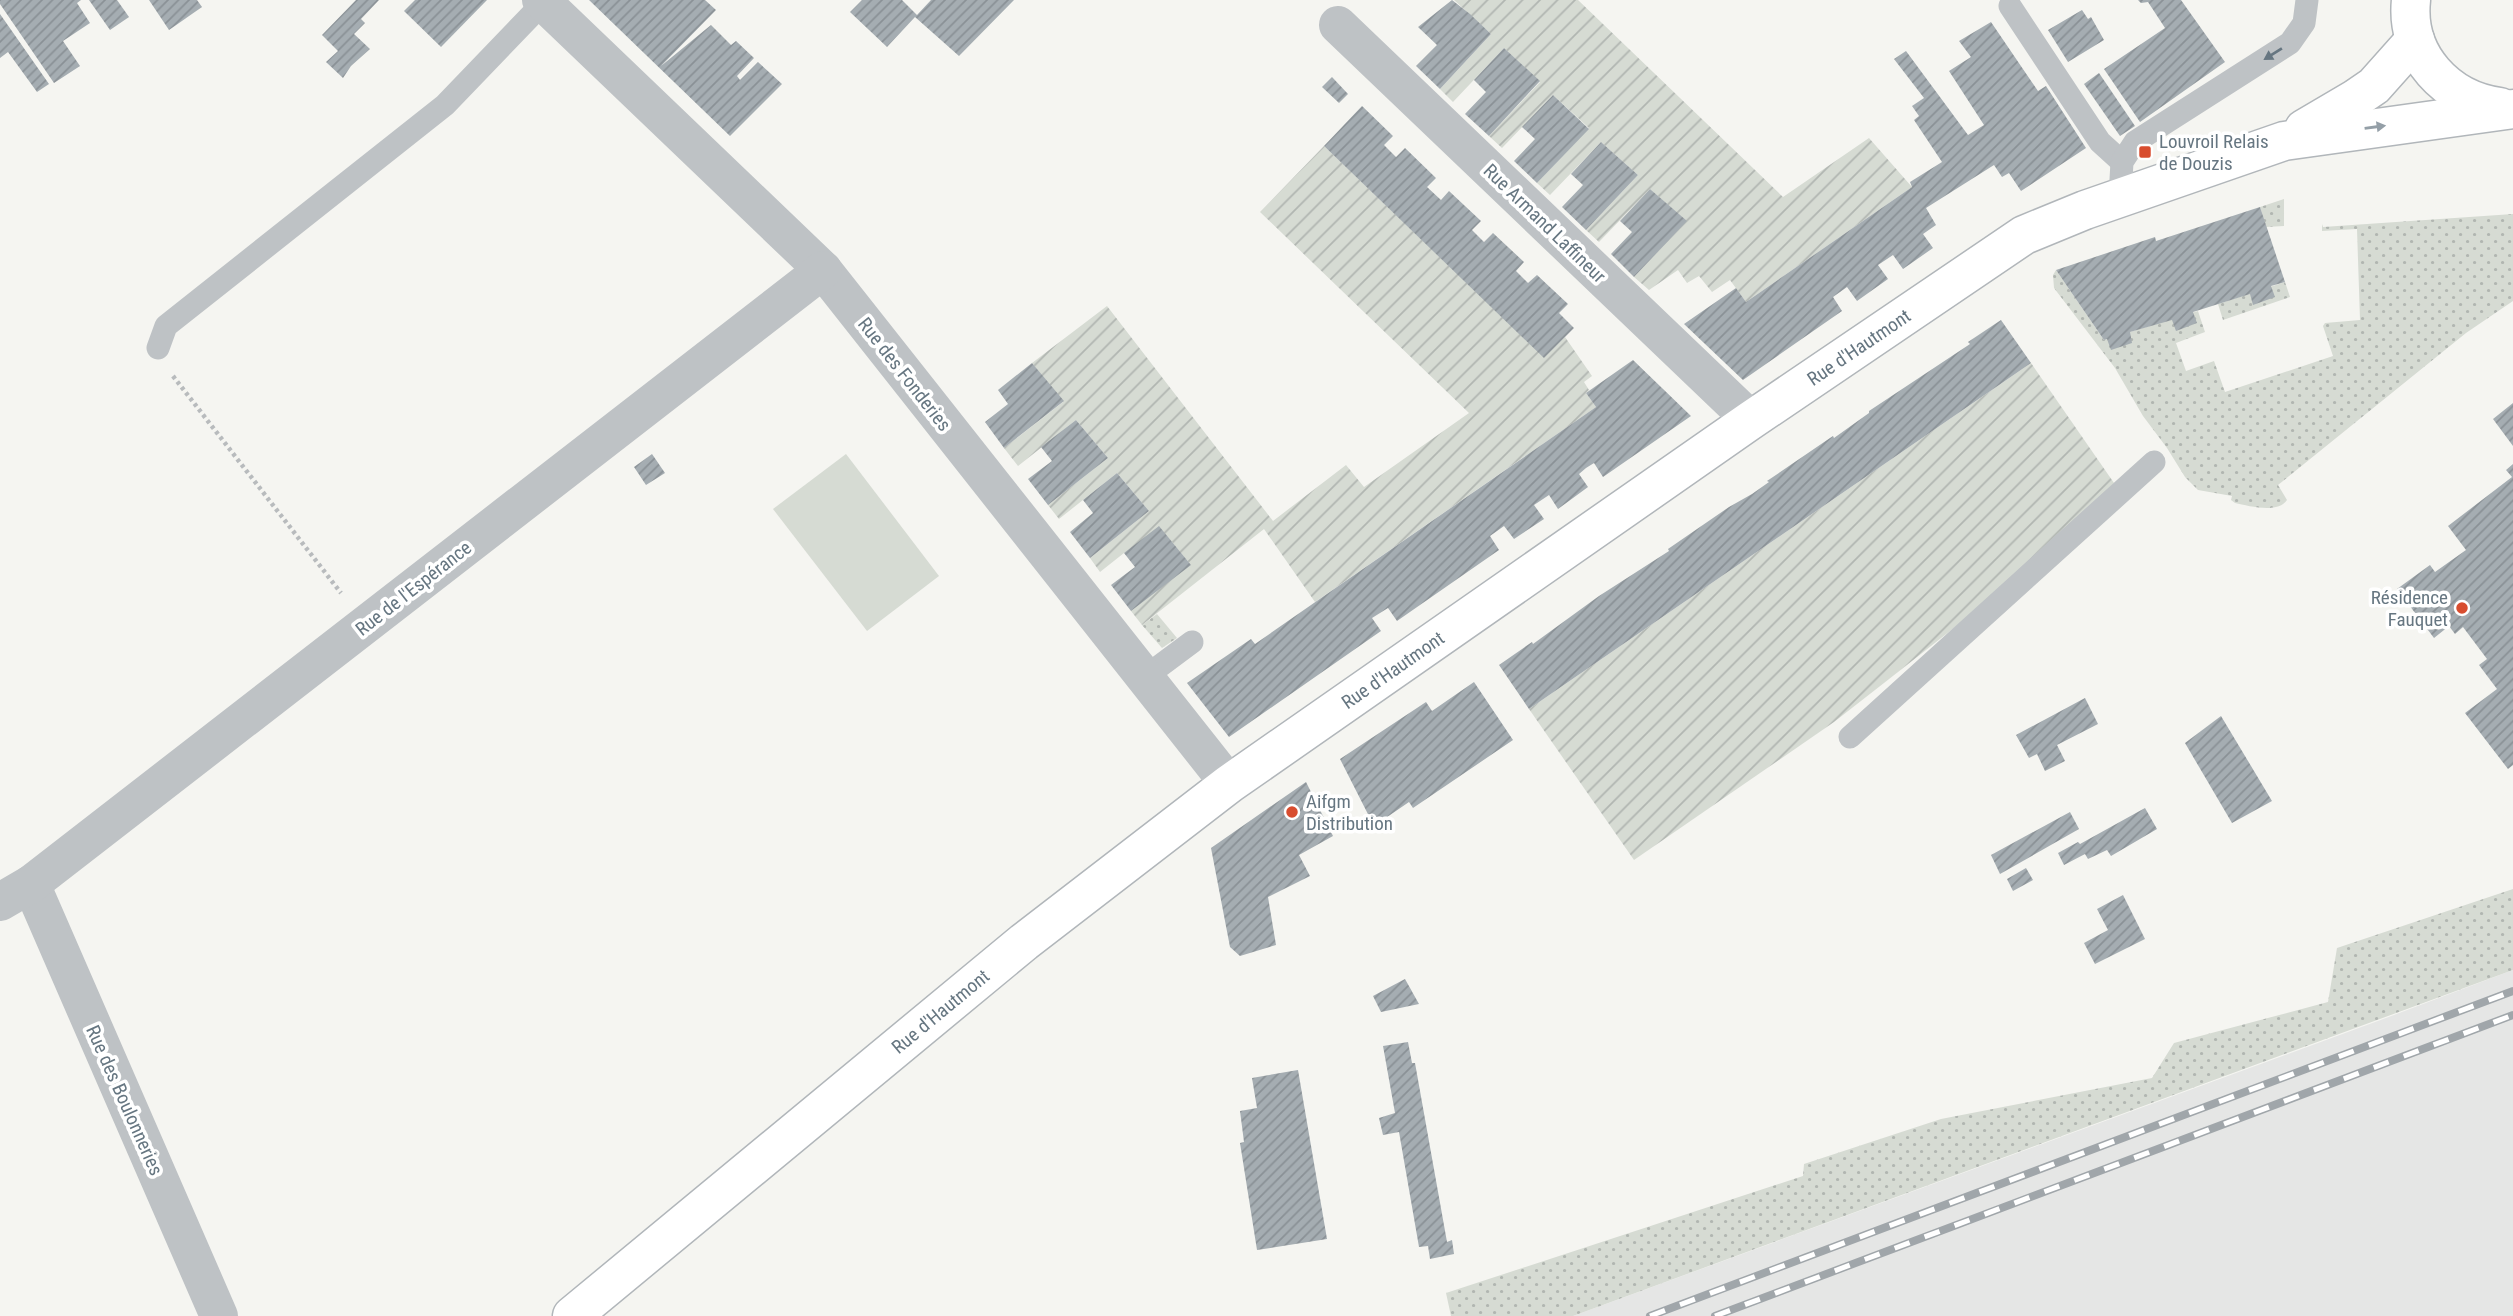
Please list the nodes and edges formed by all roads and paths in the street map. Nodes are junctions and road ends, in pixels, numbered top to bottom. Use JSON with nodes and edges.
{"nodes":[{"id":1,"x":2307,"y":0,"type":"edge"},
{"id":2,"x":2411,"y":0,"type":"edge"},
{"id":3,"x":542,"y":1,"type":"edge"},
{"id":4,"x":2010,"y":6,"type":"dead end"},
{"id":5,"x":1338,"y":26,"type":"dead end"},
{"id":6,"x":2415,"y":40,"type":"junction"},
{"id":7,"x":2513,"y":109,"type":"edge"},
{"id":8,"x":2284,"y":141,"type":"junction"},
{"id":9,"x":2121,"y":180,"type":"junction"},
{"id":10,"x":823,"y":270,"type":"junction"},
{"id":11,"x":158,"y":348,"type":"joint"},
{"id":12,"x":1751,"y":420,"type":"junction"},
{"id":13,"x":2154,"y":462,"type":"dead end"},
{"id":14,"x":365,"y":625,"type":"junction"},
{"id":15,"x":1192,"y":642,"type":"dead end"},
{"id":16,"x":1145,"y":677,"type":"junction"},
{"id":17,"x":1850,"y":737,"type":"dead end"},
{"id":18,"x":1229,"y":784,"type":"junction"},
{"id":19,"x":15,"y":893,"type":"edge"},
{"id":20,"x":219,"y":1316,"type":"edge"},
{"id":21,"x":572,"y":1316,"type":"edge"}],
"edges":[{"from":1,"to":9,"type":"lane","one_way":true},
{"from":2,"to":6,"type":"street"},
{"from":3,"to":10,"type":"street","name":"Rue des Fonderies"},
{"from":3,"to":11,"type":"lane"},
{"from":4,"to":9,"type":"lane"},
{"from":5,"to":12,"type":"street","name":"Rue Armand Laffineur"},
{"from":6,"to":7,"type":"street"},
{"from":6,"to":8,"type":"street"},
{"from":8,"to":7,"type":"street","one_way":true},
{"from":8,"to":9,"type":"street","name":"Rue d'Hautmont"},
{"from":9,"to":12,"type":"street","name":"Rue d'Hautmont"},
{"from":10,"to":14,"type":"street","name":"Rue de l'Espérance"},
{"from":10,"to":16,"type":"street","name":"Rue des Fonderies"},
{"from":11,"to":14,"type":"path"},
{"from":12,"to":18,"type":"street","name":"Rue d'Hautmont"},
{"from":13,"to":17,"type":"lane"},
{"from":14,"to":19,"type":"street","name":"Rue de l'Espérance"},
{"from":15,"to":16,"type":"lane"},
{"from":16,"to":18,"type":"street","name":"Rue des Fonderies"},
{"from":18,"to":21,"type":"street","name":"Rue d'Hautmont"},
{"from":19,"to":20,"type":"street","name":"Rue des Boulonneries"}]}
